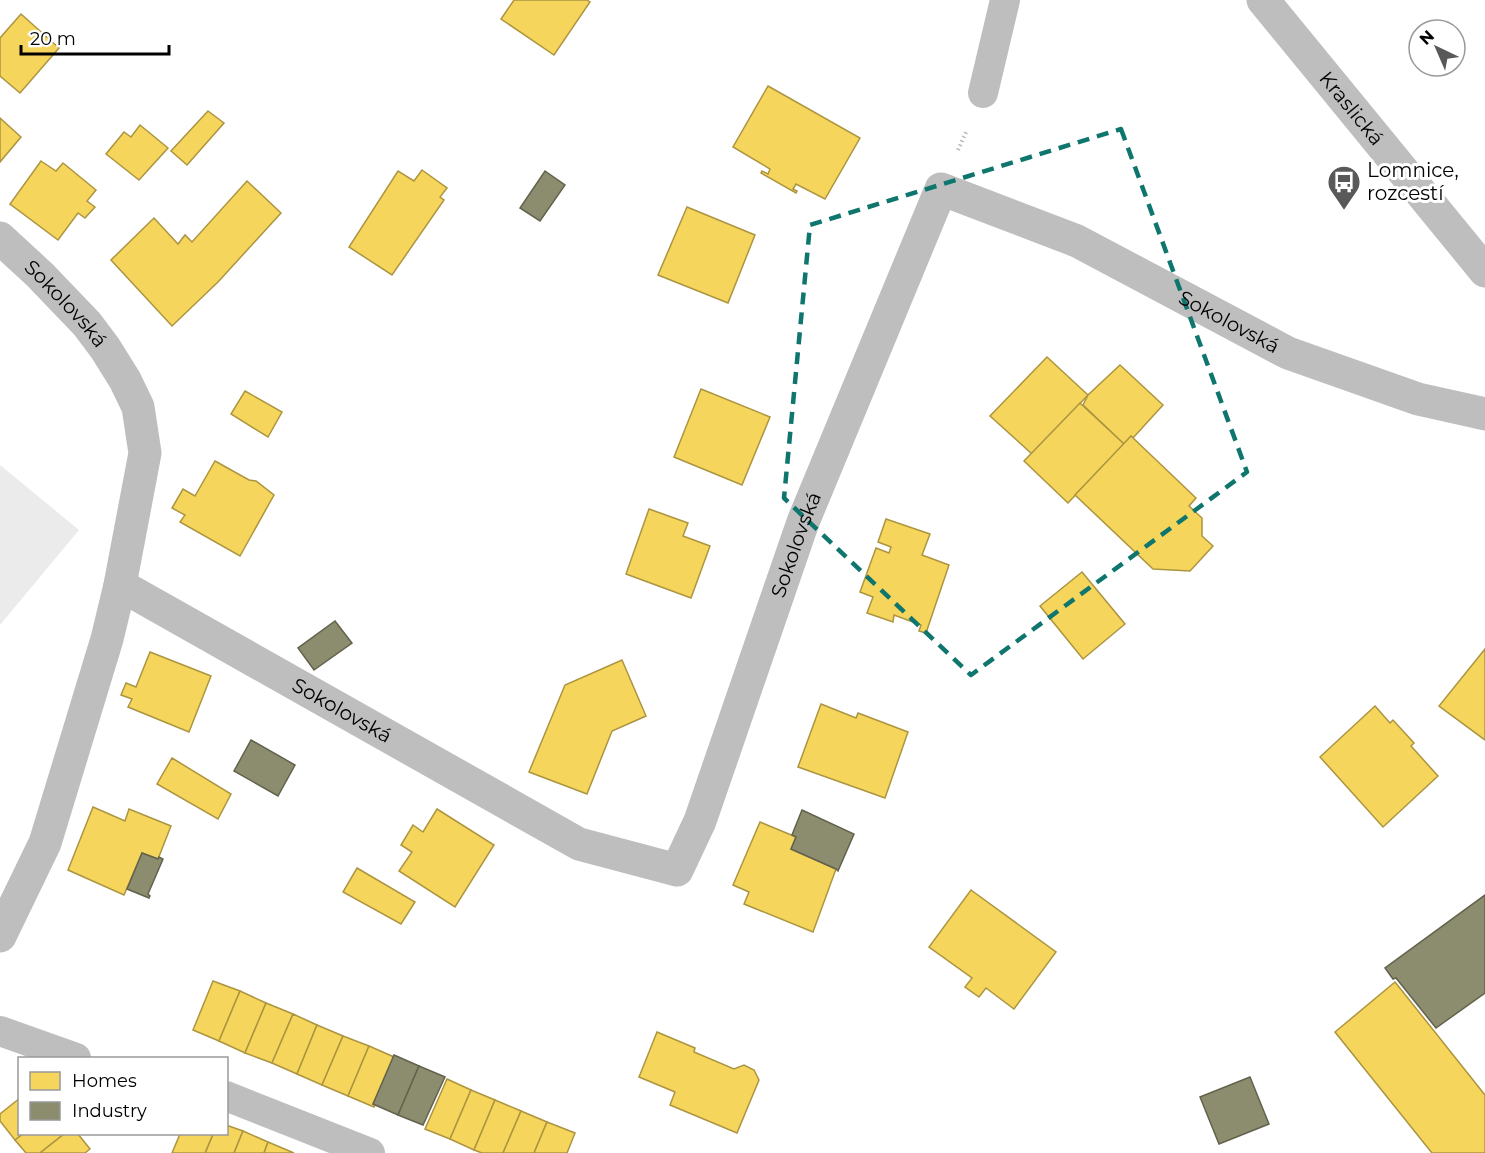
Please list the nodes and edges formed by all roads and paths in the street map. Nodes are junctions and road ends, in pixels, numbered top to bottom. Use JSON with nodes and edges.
{"nodes":[{"id":1,"x":1005,"y":0,"type":"edge"},
{"id":2,"x":1263,"y":0,"type":"edge"},
{"id":3,"x":983,"y":93,"type":"joint"},
{"id":4,"x":941,"y":189,"type":"junction"},
{"id":5,"x":0,"y":238,"type":"edge"},
{"id":6,"x":1485,"y":270,"type":"edge"},
{"id":7,"x":1485,"y":414,"type":"edge"},
{"id":8,"x":120,"y":585,"type":"junction"},
{"id":9,"x":0,"y":936,"type":"edge"},
{"id":10,"x":0,"y":1031,"type":"edge"},
{"id":11,"x":71,"y":1057,"type":"edge"},
{"id":12,"x":228,"y":1097,"type":"edge"},
{"id":13,"x":370,"y":1153,"type":"edge"}],
"edges":[{"from":1,"to":3,"type":"lane"},
{"from":2,"to":6,"type":"street","name":"Kraslická"},
{"from":3,"to":4,"type":"path"},
{"from":4,"to":7,"type":"street","name":"Sokolovská"},
{"from":4,"to":8,"type":"street","name":"Sokolovská"},
{"from":5,"to":8,"type":"street","name":"Sokolovská"},
{"from":8,"to":9,"type":"street","name":"Sokolovská"},
{"from":10,"to":11,"type":"lane"},
{"from":12,"to":13,"type":"lane"}]}
